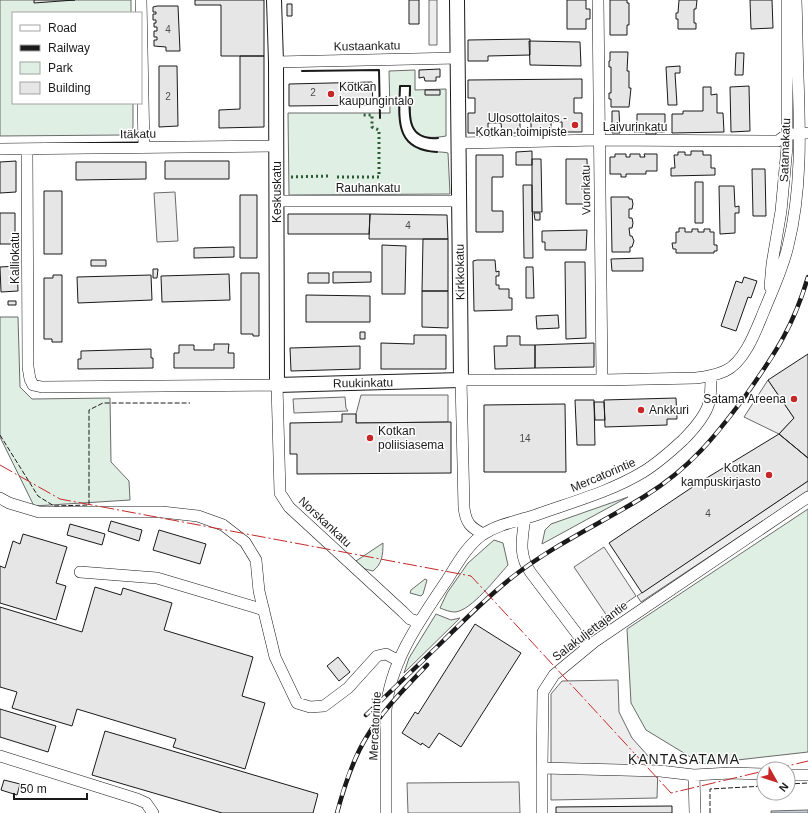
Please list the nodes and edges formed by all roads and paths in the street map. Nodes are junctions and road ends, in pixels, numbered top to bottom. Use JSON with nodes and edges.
{"nodes":[{"id":1,"x":141,"y":0,"type":"edge"},
{"id":2,"x":274,"y":0,"type":"edge"},
{"id":3,"x":457,"y":0,"type":"edge"},
{"id":4,"x":598,"y":0,"type":"edge"},
{"id":5,"x":787,"y":0,"type":"edge"},
{"id":6,"x":796,"y":0,"type":"edge"},
{"id":7,"x":141,"y":12,"type":"edge"},
{"id":8,"x":142,"y":49,"type":"edge"},
{"id":9,"x":458,"y":58,"type":"junction"},
{"id":10,"x":276,"y":62,"type":"junction"},
{"id":11,"x":804,"y":133,"type":"edge"},
{"id":12,"x":787,"y":134,"type":"junction"},
{"id":13,"x":598,"y":140,"type":"junction"},
{"id":14,"x":459,"y":143,"type":"junction"},
{"id":15,"x":782,"y":144,"type":"junction"},
{"id":16,"x":276,"y":146,"type":"junction"},
{"id":17,"x":144,"y":147,"type":"junction"},
{"id":18,"x":27,"y":148,"type":"junction"},
{"id":19,"x":804,"y":148,"type":"edge"},
{"id":20,"x":0,"y":149,"type":"edge"},
{"id":21,"x":277,"y":201,"type":"junction"},
{"id":22,"x":460,"y":201,"type":"junction"},
{"id":23,"x":770,"y":296,"type":"junction"},
{"id":24,"x":28,"y":367,"type":"joint"},
{"id":25,"x":711,"y":376,"type":"junction"},
{"id":26,"x":461,"y":380,"type":"junction"},
{"id":27,"x":602,"y":380,"type":"junction"},
{"id":28,"x":277,"y":385,"type":"junction"},
{"id":29,"x":808,"y":497,"type":"edge"},
{"id":30,"x":0,"y":498,"type":"edge"},
{"id":31,"x":525,"y":518,"type":"junction"},
{"id":32,"x":483,"y":534,"type":"junction"},
{"id":33,"x":80,"y":572,"type":"dead end"},
{"id":34,"x":264,"y":610,"type":"junction"},
{"id":35,"x":419,"y":622,"type":"junction"},
{"id":36,"x":587,"y":647,"type":"junction"},
{"id":37,"x":399,"y":661,"type":"junction"},
{"id":38,"x":0,"y":756,"type":"edge"},
{"id":39,"x":542,"y":768,"type":"junction"},
{"id":40,"x":756,"y":774,"type":"edge"},
{"id":41,"x":796,"y":775,"type":"edge"},
{"id":42,"x":808,"y":775,"type":"edge"},
{"id":43,"x":694,"y":776,"type":"junction"},
{"id":44,"x":153,"y":813,"type":"edge"},
{"id":45,"x":386,"y":813,"type":"edge"},
{"id":46,"x":542,"y":813,"type":"edge"},
{"id":47,"x":695,"y":813,"type":"edge"}],
"edges":[{"from":1,"to":7,"type":"street"},
{"from":2,"to":10,"type":"main road","name":"Keskuskatu"},
{"from":3,"to":9,"type":"main road","name":"Kirkkokatu"},
{"from":4,"to":13,"type":"street","name":"Vuorikatu"},
{"from":5,"to":12,"type":"street","name":"Satamakatu"},
{"from":6,"to":11,"type":"street","name":"Satamakatu"},
{"from":8,"to":17,"type":"street"},
{"from":9,"to":10,"type":"street","name":"Kustaankatu"},
{"from":9,"to":14,"type":"main road","name":"Kirkkokatu"},
{"from":10,"to":16,"type":"main road","name":"Keskuskatu"},
{"from":11,"to":12,"type":"street"},
{"from":11,"to":19,"type":"street","name":"Satamakatu"},
{"from":12,"to":15,"type":"street","name":"Satamakatu"},
{"from":13,"to":14,"type":"street","name":"Laivurinkatu"},
{"from":13,"to":15,"type":"street","name":"Laivurinkatu"},
{"from":13,"to":27,"type":"street","name":"Vuorikatu"},
{"from":14,"to":22,"type":"main road","name":"Kirkkokatu"},
{"from":15,"to":19,"type":"street","name":"Laivurinkatu"},
{"from":15,"to":23,"type":"street","name":"Satamakatu"},
{"from":16,"to":17,"type":"street","name":"Itäkatu"},
{"from":16,"to":21,"type":"main road","name":"Keskuskatu"},
{"from":17,"to":18,"type":"street","name":"Itäkatu"},
{"from":18,"to":20,"type":"street","name":"Itäkatu"},
{"from":18,"to":24,"type":"street","name":"Kalliokatu"},
{"from":19,"to":23,"type":"street","name":"Satamakatu"},
{"from":21,"to":22,"type":"street","name":"Rauhankatu"},
{"from":21,"to":28,"type":"main road","name":"Keskuskatu"},
{"from":22,"to":26,"type":"main road","name":"Kirkkokatu"},
{"from":23,"to":25,"type":"street","name":"Satamakatu"},
{"from":24,"to":28,"type":"street","name":"Ruukinkatu"},
{"from":25,"to":27,"type":"street","name":"Ruukinkatu"},
{"from":25,"to":31,"type":"street","name":"Mercatorintie"},
{"from":26,"to":27,"type":"street","name":"Ruukinkatu"},
{"from":26,"to":28,"type":"main road","name":"Ruukinkatu"},
{"from":26,"to":32,"type":"street","name":"Kirkkokatu"},
{"from":28,"to":35,"type":"street","name":"Norskankatu"},
{"from":29,"to":36,"type":"street","name":"Salakuljettajantie"},
{"from":30,"to":34,"type":"street"},
{"from":31,"to":32,"type":"street","name":"Mercatorintie"},
{"from":31,"to":36,"type":"street"},
{"from":32,"to":35,"type":"street","name":"Mercatorintie"},
{"from":33,"to":34,"type":"street"},
{"from":34,"to":37,"type":"street"},
{"from":35,"to":37,"type":"street","name":"Mercatorintie"},
{"from":36,"to":39,"type":"street","name":"Salakuljettajantie"},
{"from":37,"to":45,"type":"street","name":"Mercatorintie"},
{"from":38,"to":44,"type":"street"},
{"from":39,"to":43,"type":"street"},
{"from":39,"to":46,"type":"street","name":"Salakuljettajantie"},
{"from":40,"to":43,"type":"street"},
{"from":41,"to":42,"type":"street"},
{"from":43,"to":47,"type":"street"}]}
